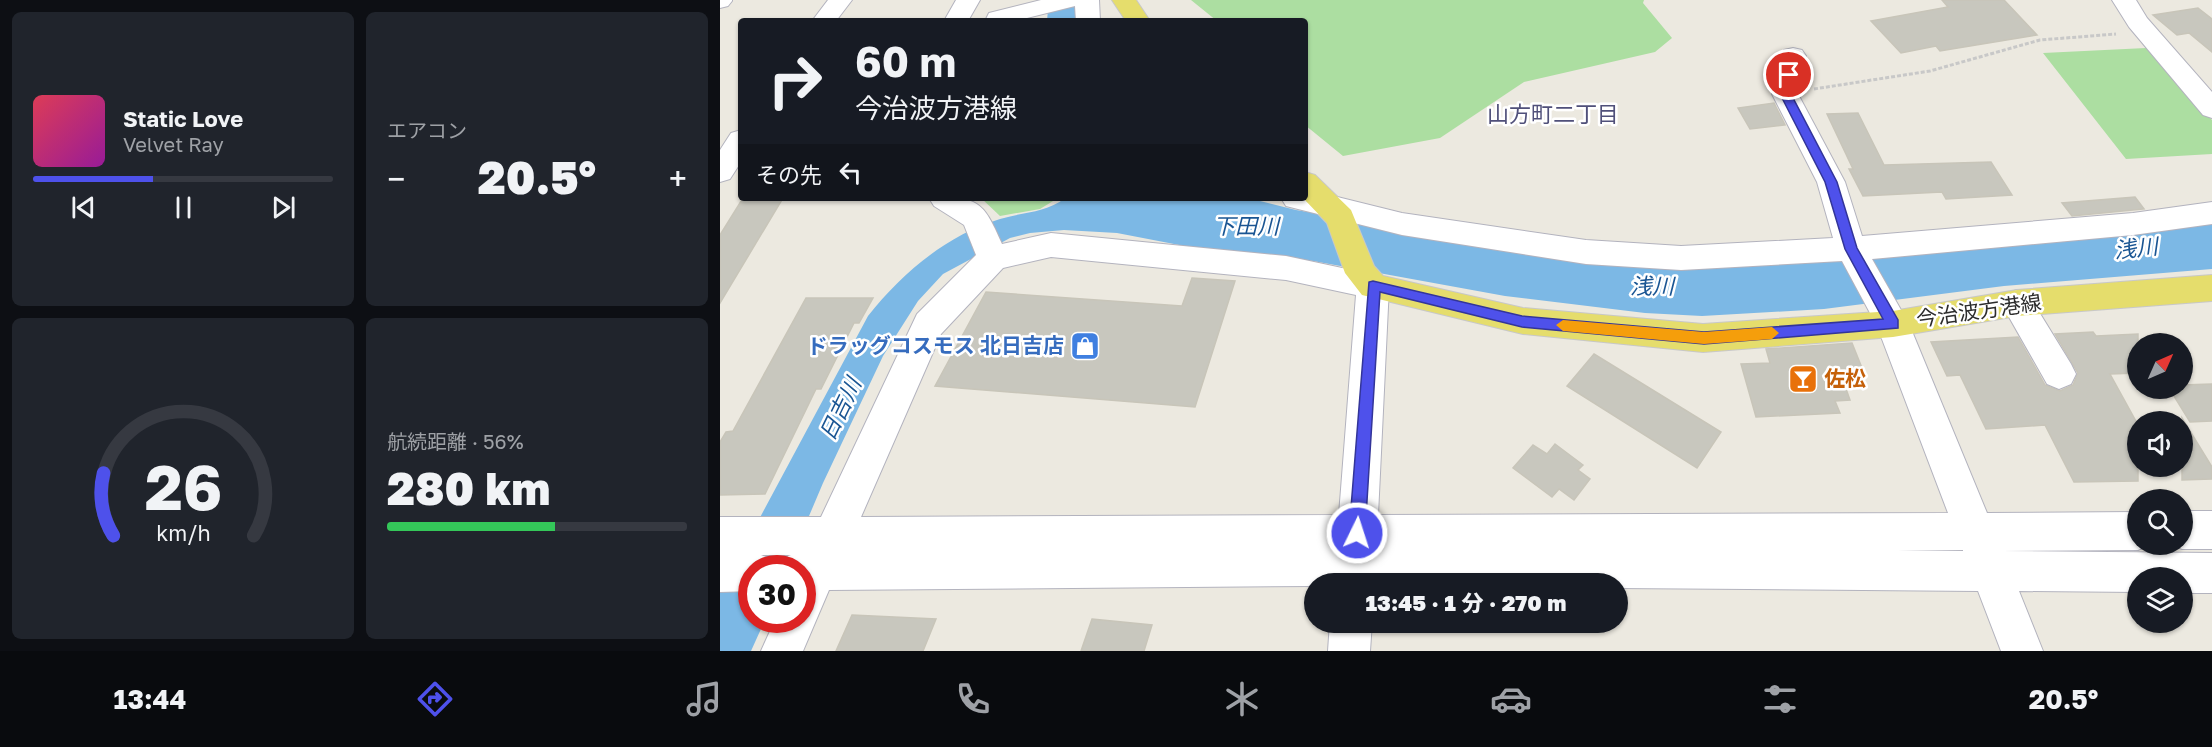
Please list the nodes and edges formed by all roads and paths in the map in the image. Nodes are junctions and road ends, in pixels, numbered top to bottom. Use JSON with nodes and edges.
{"nodes":[{"id":1,"x":840,"y":0,"type":"edge"},
{"id":2,"x":969,"y":0,"type":"edge"},
{"id":3,"x":1070,"y":0,"type":"edge"},
{"id":4,"x":1087,"y":0,"type":"edge"},
{"id":5,"x":1124,"y":0,"type":"edge"},
{"id":6,"x":2124,"y":0,"type":"edge"},
{"id":7,"x":1002,"y":13,"type":"edge"},
{"id":8,"x":826,"y":18,"type":"edge"},
{"id":9,"x":958,"y":18,"type":"edge"},
{"id":10,"x":1088,"y":18,"type":"edge"},
{"id":11,"x":1136,"y":18,"type":"edge"},
{"id":12,"x":2146,"y":31,"type":"junction"},
{"id":13,"x":1793,"y":56,"type":"dead end"},
{"id":14,"x":1785,"y":94,"type":"junction"},
{"id":15,"x":2212,"y":109,"type":"edge"},
{"id":16,"x":738,"y":144,"type":"edge"},
{"id":17,"x":721,"y":169,"type":"edge"},
{"id":18,"x":1308,"y":185,"type":"edge"},
{"id":19,"x":949,"y":201,"type":"edge"},
{"id":20,"x":1305,"y":201,"type":"edge"},
{"id":21,"x":1334,"y":211,"type":"junction"},
{"id":22,"x":2212,"y":213,"type":"edge"},
{"id":23,"x":1854,"y":253,"type":"junction"},
{"id":24,"x":993,"y":257,"type":"junction"},
{"id":25,"x":1367,"y":279,"type":"junction"},
{"id":26,"x":2212,"y":288,"type":"edge"},
{"id":27,"x":2017,"y":303,"type":"junction"},
{"id":28,"x":1888,"y":314,"type":"junction"},
{"id":29,"x":2059,"y":375,"type":"dead end"},
{"id":30,"x":2193,"y":530,"type":"edge"},
{"id":31,"x":2212,"y":530,"type":"edge"},
{"id":32,"x":2127,"y":531,"type":"edge"},
{"id":33,"x":1975,"y":532,"type":"junction"},
{"id":34,"x":723,"y":545,"type":"edge"},
{"id":35,"x":772,"y":555,"type":"edge"},
{"id":36,"x":738,"y":558,"type":"edge"},
{"id":37,"x":1356,"y":561,"type":"edge"},
{"id":38,"x":816,"y":564,"type":"edge"},
{"id":39,"x":1990,"y":571,"type":"junction"},
{"id":40,"x":2212,"y":573,"type":"edge"},
{"id":41,"x":790,"y":633,"type":"edge"},
{"id":42,"x":1350,"y":633,"type":"edge"},
{"id":43,"x":782,"y":651,"type":"edge"},
{"id":44,"x":1348,"y":651,"type":"edge"},
{"id":45,"x":2022,"y":651,"type":"edge"}],
"edges":[{"from":1,"to":8,"type":"street"},
{"from":2,"to":9,"type":"street"},
{"from":3,"to":7,"type":"street"},
{"from":4,"to":10,"type":"street"},
{"from":5,"to":11,"type":"main road"},
{"from":6,"to":12,"type":"street"},
{"from":12,"to":14,"type":"path"},
{"from":12,"to":15,"type":"street"},
{"from":13,"to":14,"type":"street"},
{"from":14,"to":23,"type":"street"},
{"from":16,"to":17,"type":"street"},
{"from":18,"to":21,"type":"main road"},
{"from":19,"to":24,"type":"street"},
{"from":20,"to":21,"type":"street"},
{"from":21,"to":23,"type":"street"},
{"from":21,"to":25,"type":"main road"},
{"from":22,"to":23,"type":"street"},
{"from":23,"to":28,"type":"street"},
{"from":24,"to":25,"type":"street"},
{"from":24,"to":38,"type":"street"},
{"from":25,"to":28,"type":"main road","name":"今治波方港線"},
{"from":25,"to":37,"type":"street"},
{"from":26,"to":27,"type":"main road","name":"今治波方港線"},
{"from":27,"to":28,"type":"main road","name":"今治波方港線"},
{"from":27,"to":29,"type":"street"},
{"from":28,"to":33,"type":"street"},
{"from":30,"to":31,"type":"street"},
{"from":32,"to":33,"type":"street"},
{"from":33,"to":37,"type":"street"},
{"from":33,"to":39,"type":"street"},
{"from":34,"to":35,"type":"street"},
{"from":34,"to":36,"type":"street"},
{"from":37,"to":38,"type":"street"},
{"from":37,"to":39,"type":"street"},
{"from":39,"to":40,"type":"street"},
{"from":39,"to":45,"type":"street"},
{"from":41,"to":43,"type":"street"},
{"from":42,"to":44,"type":"street"}]}
